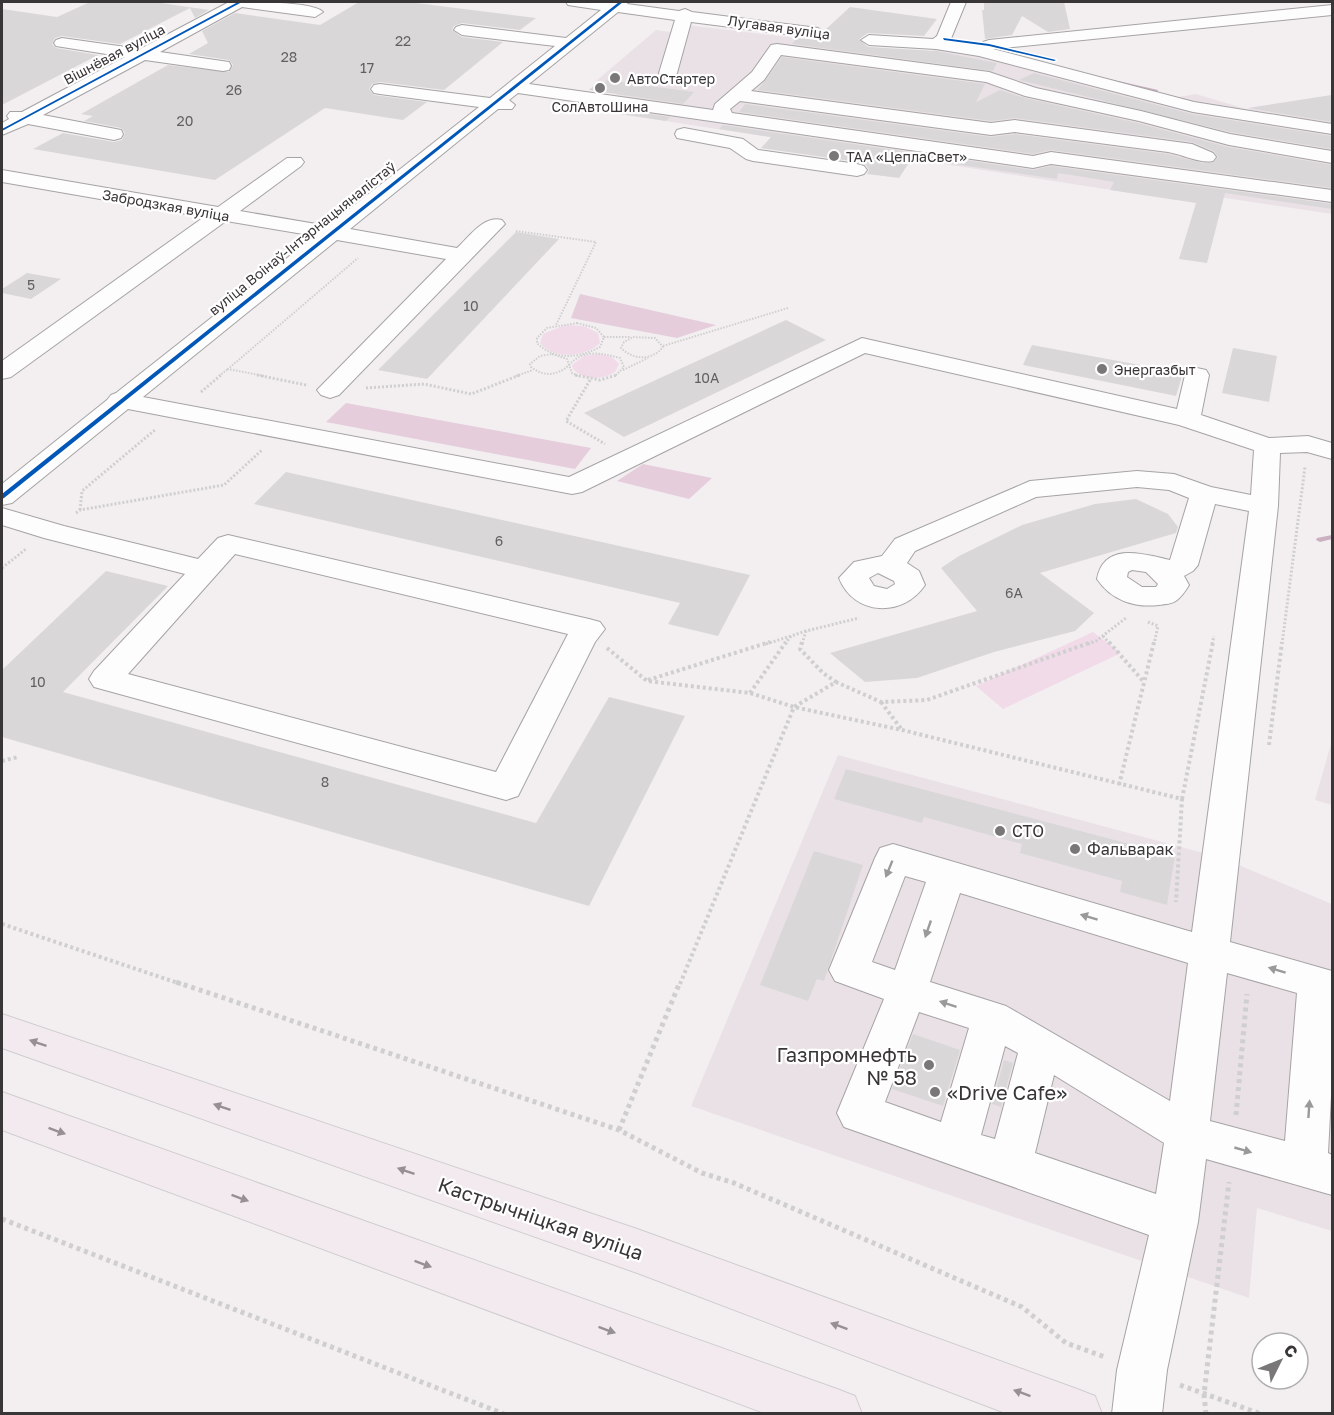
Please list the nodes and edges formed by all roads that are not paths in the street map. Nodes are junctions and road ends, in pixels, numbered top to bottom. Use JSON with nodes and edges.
{"nodes":[{"id":1,"x":240,"y":2,"type":"edge"},
{"id":2,"x":573,"y":2,"type":"edge"},
{"id":3,"x":958,"y":2,"type":"edge"},
{"id":4,"x":617,"y":4,"type":"edge"},
{"id":5,"x":1332,"y":10,"type":"edge"},
{"id":6,"x":315,"y":12,"type":"dead end"},
{"id":7,"x":685,"y":14,"type":"junction"},
{"id":8,"x":462,"y":30,"type":"dead end"},
{"id":9,"x":832,"y":35,"type":"dead end"},
{"id":10,"x":855,"y":38,"type":"dead end"},
{"id":11,"x":940,"y":42,"type":"junction"},
{"id":12,"x":62,"y":43,"type":"dead end"},
{"id":13,"x":568,"y":43,"type":"junction"},
{"id":14,"x":989,"y":45,"type":"junction"},
{"id":15,"x":142,"y":54,"type":"junction"},
{"id":16,"x":1054,"y":60,"type":"dead end"},
{"id":17,"x":223,"y":66,"type":"dead end"},
{"id":18,"x":668,"y":73,"type":"dead end"},
{"id":19,"x":758,"y":76,"type":"junction"},
{"id":20,"x":781,"y":79,"type":"dead end"},
{"id":21,"x":513,"y":87,"type":"junction"},
{"id":22,"x":380,"y":89,"type":"dead end"},
{"id":23,"x":738,"y":95,"type":"junction"},
{"id":24,"x":492,"y":104,"type":"junction"},
{"id":25,"x":527,"y":108,"type":"dead end"},
{"id":26,"x":1332,"y":110,"type":"edge"},
{"id":27,"x":2,"y":113,"type":"edge"},
{"id":28,"x":25,"y":117,"type":"junction"},
{"id":29,"x":725,"y":118,"type":"junction"},
{"id":30,"x":1268,"y":120,"type":"junction"},
{"id":31,"x":1332,"y":129,"type":"edge"},
{"id":32,"x":2,"y":130,"type":"edge"},
{"id":33,"x":669,"y":132,"type":"dead end"},
{"id":34,"x":1207,"y":133,"type":"junction"},
{"id":35,"x":114,"y":134,"type":"dead end"},
{"id":36,"x":1200,"y":156,"type":"junction"},
{"id":37,"x":1332,"y":157,"type":"edge"},
{"id":38,"x":1222,"y":159,"type":"dead end"},
{"id":39,"x":294,"y":162,"type":"dead end"},
{"id":40,"x":857,"y":170,"type":"dead end"},
{"id":41,"x":1310,"y":172,"type":"dead end"},
{"id":42,"x":1332,"y":175,"type":"edge"},
{"id":43,"x":2,"y":176,"type":"edge"},
{"id":44,"x":1332,"y":196,"type":"edge"},
{"id":45,"x":222,"y":214,"type":"junction"},
{"id":46,"x":493,"y":226,"type":"road end"},
{"id":47,"x":330,"y":233,"type":"junction"},
{"id":48,"x":462,"y":255,"type":"junction"},
{"id":49,"x":2,"y":372,"type":"edge"},
{"id":50,"x":1197,"y":375,"type":"dead end"},
{"id":51,"x":333,"y":387,"type":"road end"},
{"id":52,"x":120,"y":400,"type":"junction"},
{"id":53,"x":1186,"y":419,"type":"junction"},
{"id":54,"x":1267,"y":446,"type":"junction"},
{"id":55,"x":1320,"y":448,"type":"edge"},
{"id":56,"x":1203,"y":494,"type":"junction"},
{"id":57,"x":2,"y":497,"type":"edge"},
{"id":58,"x":1264,"y":506,"type":"junction"},
{"id":59,"x":2,"y":516,"type":"edge"},
{"id":60,"x":890,"y":566,"type":"dead end"},
{"id":61,"x":206,"y":570,"type":"junction"},
{"id":62,"x":1168,"y":572,"type":"dead end"},
{"id":63,"x":948,"y":874,"type":"junction"},
{"id":64,"x":1209,"y":953,"type":"junction"},
{"id":65,"x":1325,"y":985,"type":"edge"},
{"id":66,"x":907,"y":991,"type":"junction"},
{"id":67,"x":992,"y":1018,"type":"junction"},
{"id":68,"x":2,"y":1031,"type":"edge"},
{"id":69,"x":1041,"y":1045,"type":"junction"},
{"id":70,"x":2,"y":1111,"type":"edge"},
{"id":71,"x":1187,"y":1134,"type":"junction"},
{"id":72,"x":956,"y":1147,"type":"junction"},
{"id":73,"x":1010,"y":1165,"type":"junction"},
{"id":74,"x":1319,"y":1171,"type":"edge"},
{"id":75,"x":1175,"y":1222,"type":"junction"},
{"id":76,"x":837,"y":1413,"type":"edge"},
{"id":77,"x":1077,"y":1413,"type":"edge"},
{"id":78,"x":1137,"y":1413,"type":"edge"}],
"edges":[{"from":1,"to":6,"type":"street"},
{"from":1,"to":15,"type":"street","name":"Вішнёвая вуліца"},
{"from":2,"to":4,"type":"street","name":"Лугавая вуліца"},
{"from":3,"to":11,"type":"street"},
{"from":4,"to":7,"type":"street","name":"Лугавая вуліца"},
{"from":4,"to":13,"type":"street","name":"вуліца Воінаў-Інтэрнацыяналістаў"},
{"from":5,"to":14,"type":"street"},
{"from":7,"to":9,"type":"street","name":"Лугавая вуліца"},
{"from":7,"to":18,"type":"street"},
{"from":8,"to":13,"type":"street"},
{"from":10,"to":11,"type":"street"},
{"from":11,"to":14,"type":"street"},
{"from":11,"to":30,"type":"street"},
{"from":12,"to":15,"type":"street"},
{"from":13,"to":21,"type":"street","name":"вуліца Воінаў-Інтэрнацыяналістаў"},
{"from":14,"to":16,"type":"street"},
{"from":15,"to":17,"type":"street"},
{"from":15,"to":28,"type":"street","name":"Вішнёвая вуліца"},
{"from":19,"to":20,"type":"street"},
{"from":19,"to":23,"type":"street"},
{"from":19,"to":34,"type":"street"},
{"from":21,"to":24,"type":"street","name":"вуліца Воінаў-Інтэрнацыяналістаў"},
{"from":21,"to":29,"type":"street"},
{"from":22,"to":24,"type":"street"},
{"from":23,"to":29,"type":"street"},
{"from":23,"to":36,"type":"street"},
{"from":24,"to":25,"type":"street"},
{"from":24,"to":47,"type":"street","name":"вуліца Воінаў-Інтэрнацыяналістаў"},
{"from":26,"to":30,"type":"street"},
{"from":27,"to":28,"type":"street"},
{"from":28,"to":32,"type":"street","name":"Вішнёвая вуліца"},
{"from":28,"to":35,"type":"street"},
{"from":29,"to":44,"type":"street"},
{"from":30,"to":31,"type":"street"},
{"from":33,"to":40,"type":"street"},
{"from":34,"to":36,"type":"street"},
{"from":34,"to":37,"type":"street"},
{"from":36,"to":38,"type":"street"},
{"from":39,"to":45,"type":"street"},
{"from":41,"to":42,"type":"street"},
{"from":43,"to":45,"type":"street","name":"Забродзкая вуліца"},
{"from":45,"to":47,"type":"street","name":"Забродзкая вуліца"},
{"from":45,"to":49,"type":"street"},
{"from":46,"to":48,"type":"street"},
{"from":47,"to":48,"type":"street","name":"Забродзкая вуліца"},
{"from":47,"to":52,"type":"street","name":"вуліца Воінаў-Інтэрнацыяналістаў"},
{"from":48,"to":51,"type":"street"},
{"from":50,"to":53,"type":"street"},
{"from":52,"to":53,"type":"street"},
{"from":52,"to":57,"type":"street","name":"вуліца Воінаў-Інтэрнацыяналістаў"},
{"from":53,"to":54,"type":"street"},
{"from":54,"to":55,"type":"street"},
{"from":54,"to":58,"type":"street"},
{"from":56,"to":58,"type":"street"},
{"from":56,"to":60,"type":"street"},
{"from":56,"to":62,"type":"street"},
{"from":58,"to":64,"type":"street"},
{"from":59,"to":61,"type":"street"},
{"from":61,"to":61,"type":"street"},
{"from":64,"to":63,"type":"street","one_way":true},
{"from":63,"to":66,"type":"street","one_way":true},
{"from":63,"to":66,"type":"street","one_way":true},
{"from":65,"to":64,"type":"street","one_way":true},
{"from":64,"to":71,"type":"street"},
{"from":74,"to":65,"type":"street","one_way":true},
{"from":67,"to":66,"type":"street","one_way":true},
{"from":66,"to":72,"type":"street"},
{"from":67,"to":69,"type":"street"},
{"from":67,"to":72,"type":"street"},
{"from":77,"to":68,"type":"main road","name":"Кастрычніцкая вуліца","one_way":true},
{"from":69,"to":71,"type":"street"},
{"from":69,"to":73,"type":"street"},
{"from":70,"to":76,"type":"main road","one_way":true},
{"from":71,"to":74,"type":"street","one_way":true},
{"from":71,"to":75,"type":"street"},
{"from":72,"to":73,"type":"street"},
{"from":73,"to":75,"type":"street"},
{"from":75,"to":78,"type":"street"}]}
